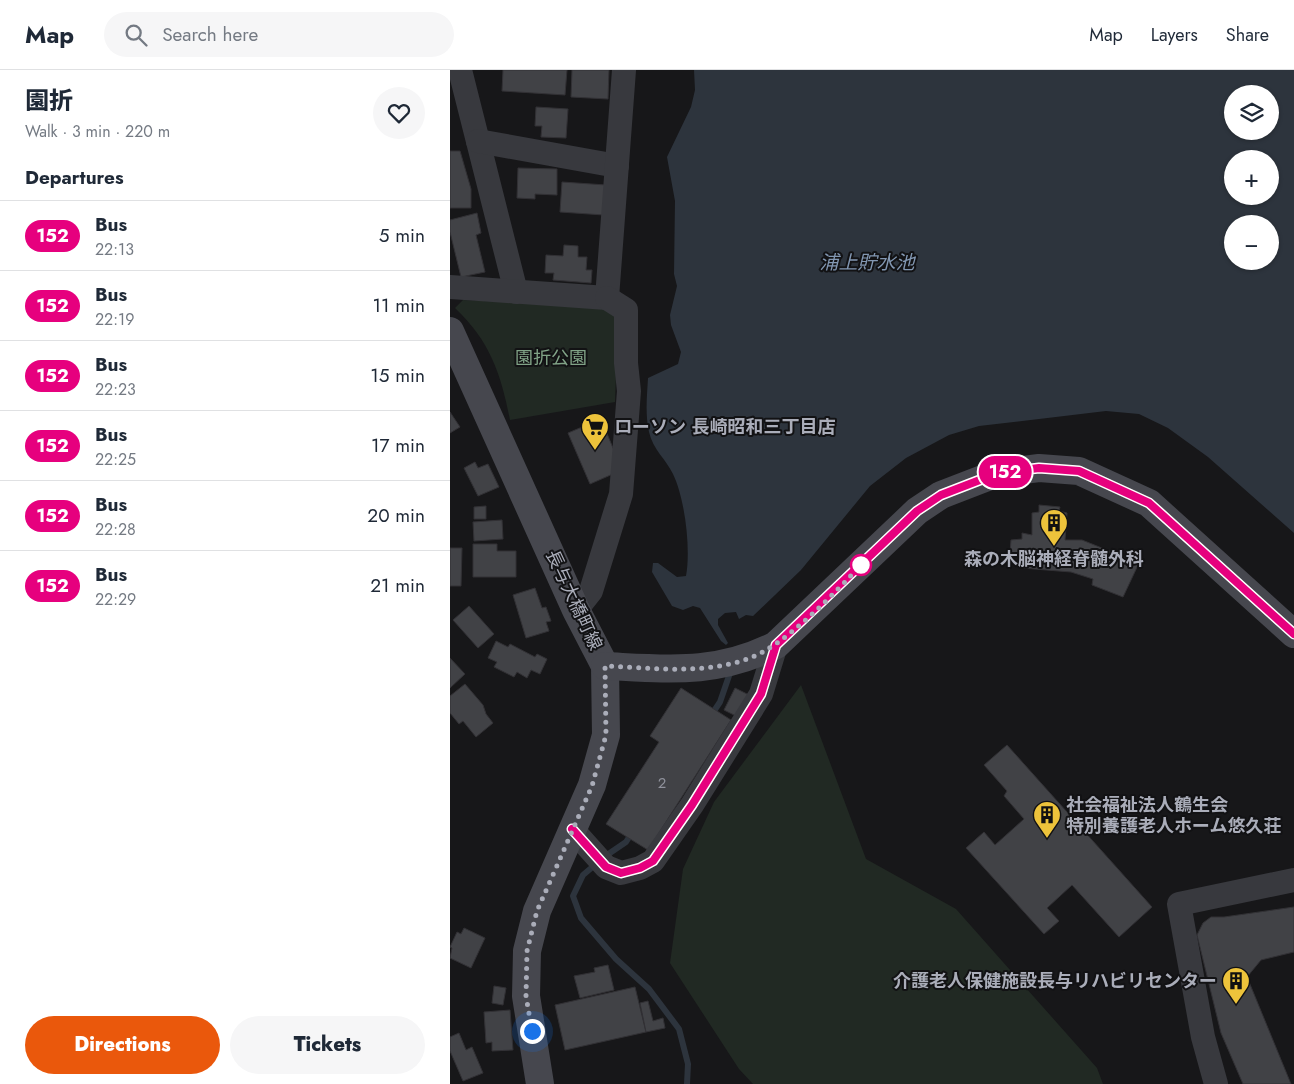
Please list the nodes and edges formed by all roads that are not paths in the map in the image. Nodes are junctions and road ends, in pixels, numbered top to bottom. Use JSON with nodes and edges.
{"nodes":[{"id":1,"x":460,"y":70,"type":"edge"},
{"id":2,"x":624,"y":70,"type":"edge"},
{"id":3,"x":478,"y":141,"type":"junction"},
{"id":4,"x":617,"y":166,"type":"junction"},
{"id":5,"x":450,"y":287,"type":"edge"},
{"id":6,"x":516,"y":292,"type":"junction"},
{"id":7,"x":607,"y":298,"type":"junction"},
{"id":8,"x":450,"y":331,"type":"edge"},
{"id":9,"x":576,"y":610,"type":"junction"},
{"id":10,"x":1294,"y":634,"type":"edge"},
{"id":11,"x":776,"y":645,"type":"junction"},
{"id":12,"x":605,"y":666,"type":"junction"},
{"id":13,"x":572,"y":829,"type":"junction"},
{"id":14,"x":1294,"y":880,"type":"edge"},
{"id":15,"x":540,"y":1084,"type":"edge"},
{"id":16,"x":1216,"y":1084,"type":"edge"}],
"edges":[{"from":1,"to":3,"type":"street"},
{"from":2,"to":4,"type":"street"},
{"from":3,"to":4,"type":"street"},
{"from":3,"to":6,"type":"street"},
{"from":4,"to":7,"type":"street"},
{"from":5,"to":6,"type":"street"},
{"from":6,"to":7,"type":"street"},
{"from":7,"to":9,"type":"street"},
{"from":8,"to":9,"type":"street","name":"長与大橋町線"},
{"from":9,"to":12,"type":"street","name":"長与大橋町線"},
{"from":10,"to":11,"type":"street"},
{"from":11,"to":12,"type":"street"},
{"from":11,"to":13,"type":"street"},
{"from":12,"to":13,"type":"street","name":"長与大橋町線"},
{"from":13,"to":15,"type":"street","name":"長与大橋町線"},
{"from":14,"to":16,"type":"street"}]}
